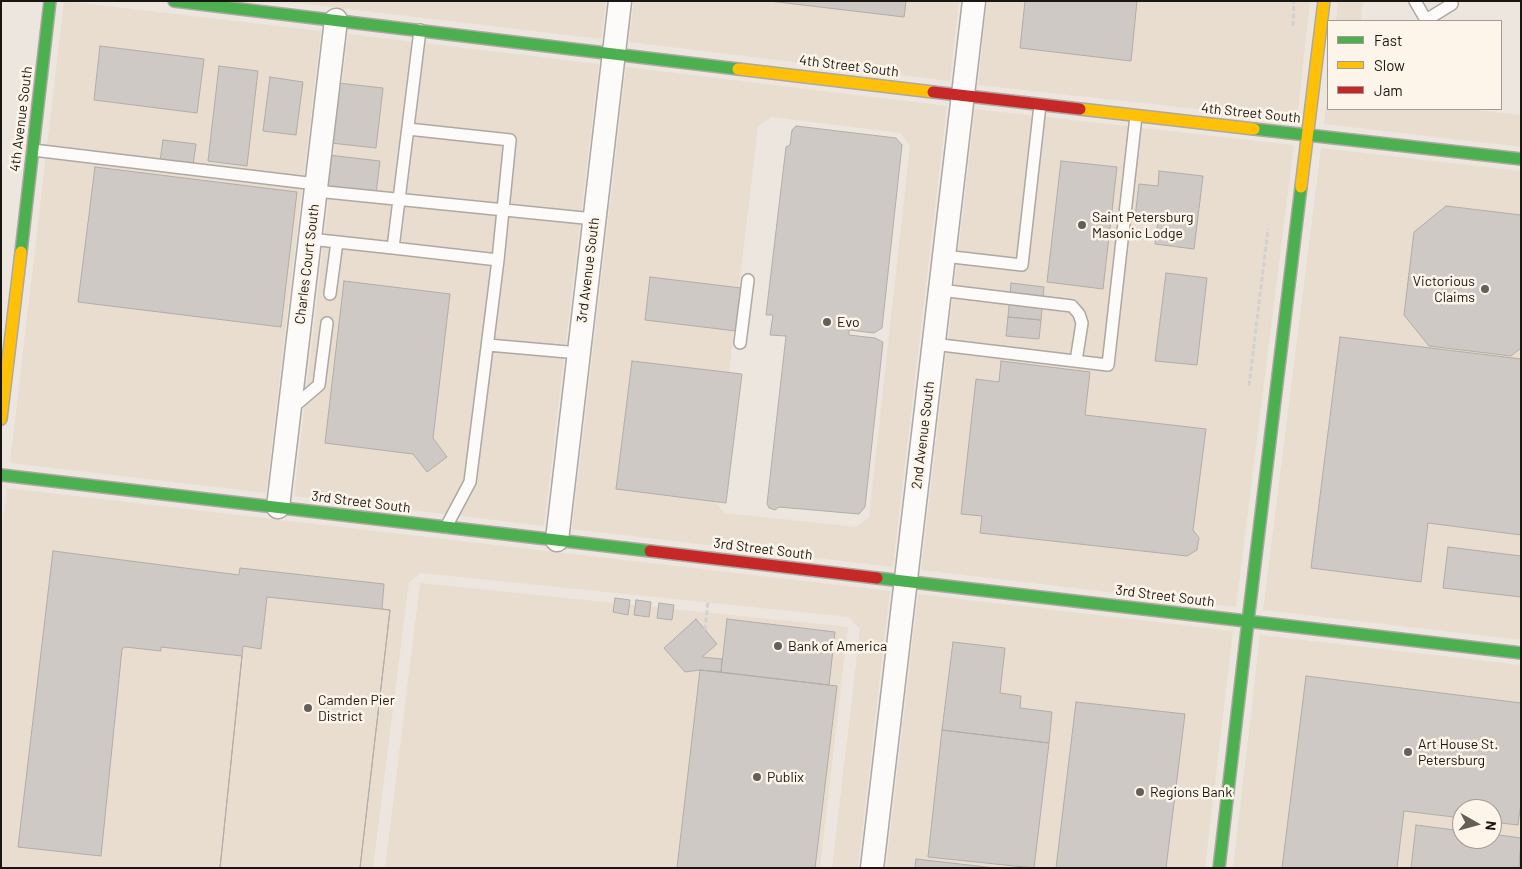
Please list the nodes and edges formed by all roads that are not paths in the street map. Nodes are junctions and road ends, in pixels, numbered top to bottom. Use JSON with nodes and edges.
{"nodes":[{"id":1,"x":50,"y":1,"type":"edge"},
{"id":2,"x":174,"y":1,"type":"edge"},
{"id":3,"x":620,"y":1,"type":"edge"},
{"id":4,"x":974,"y":1,"type":"edge"},
{"id":5,"x":1324,"y":1,"type":"edge"},
{"id":6,"x":1415,"y":1,"type":"edge"},
{"id":7,"x":1450,"y":1,"type":"edge"},
{"id":8,"x":336,"y":20,"type":"junction"},
{"id":9,"x":420,"y":30,"type":"junction"},
{"id":10,"x":614,"y":53,"type":"junction"},
{"id":11,"x":963,"y":95,"type":"junction"},
{"id":12,"x":1040,"y":105,"type":"junction"},
{"id":13,"x":1136,"y":116,"type":"junction"},
{"id":14,"x":408,"y":129,"type":"junction"},
{"id":15,"x":1309,"y":134,"type":"junction"},
{"id":16,"x":33,"y":150,"type":"junction"},
{"id":17,"x":1521,"y":159,"type":"edge"},
{"id":18,"x":316,"y":188,"type":"junction"},
{"id":19,"x":399,"y":200,"type":"junction"},
{"id":20,"x":504,"y":209,"type":"junction"},
{"id":21,"x":594,"y":218,"type":"junction"},
{"id":22,"x":310,"y":239,"type":"junction"},
{"id":23,"x":337,"y":242,"type":"junction"},
{"id":24,"x":393,"y":248,"type":"junction"},
{"id":25,"x":944,"y":256,"type":"junction"},
{"id":26,"x":498,"y":260,"type":"junction"},
{"id":27,"x":748,"y":280,"type":"dead end"},
{"id":28,"x":940,"y":290,"type":"junction"},
{"id":29,"x":330,"y":294,"type":"dead end"},
{"id":30,"x":327,"y":322,"type":"dead end"},
{"id":31,"x":740,"y":343,"type":"dead end"},
{"id":32,"x":933,"y":344,"type":"junction"},
{"id":33,"x":488,"y":345,"type":"junction"},
{"id":34,"x":579,"y":353,"type":"junction"},
{"id":35,"x":1076,"y":361,"type":"junction"},
{"id":36,"x":290,"y":410,"type":"junction"},
{"id":37,"x":1,"y":419,"type":"edge"},
{"id":38,"x":1,"y":475,"type":"edge"},
{"id":39,"x":278,"y":507,"type":"junction"},
{"id":40,"x":446,"y":527,"type":"junction"},
{"id":41,"x":557,"y":540,"type":"junction"},
{"id":42,"x":906,"y":581,"type":"junction"},
{"id":43,"x":1248,"y":621,"type":"junction"},
{"id":44,"x":1521,"y":652,"type":"edge"},
{"id":45,"x":872,"y":868,"type":"edge"},
{"id":46,"x":1219,"y":868,"type":"edge"}],
"edges":[{"from":1,"to":16,"type":"main road","name":"4th Avenue South"},
{"from":2,"to":8,"type":"main road","name":"4th Street South"},
{"from":3,"to":10,"type":"street","name":"3rd Avenue South"},
{"from":4,"to":11,"type":"street","name":"2nd Avenue South"},
{"from":5,"to":15,"type":"main road"},
{"from":6,"to":7,"type":"lane"},
{"from":8,"to":9,"type":"main road","name":"4th Street South"},
{"from":8,"to":18,"type":"street","name":"Charles Court South"},
{"from":9,"to":10,"type":"main road","name":"4th Street South"},
{"from":9,"to":14,"type":"lane"},
{"from":10,"to":11,"type":"main road","name":"4th Street South"},
{"from":10,"to":21,"type":"street","name":"3rd Avenue South"},
{"from":11,"to":12,"type":"main road","name":"4th Street South"},
{"from":11,"to":25,"type":"street","name":"2nd Avenue South"},
{"from":12,"to":13,"type":"main road","name":"4th Street South"},
{"from":12,"to":25,"type":"lane"},
{"from":13,"to":15,"type":"main road","name":"4th Street South"},
{"from":13,"to":35,"type":"lane"},
{"from":14,"to":19,"type":"lane"},
{"from":14,"to":20,"type":"lane"},
{"from":15,"to":17,"type":"main road","name":"4th Street South"},
{"from":15,"to":43,"type":"main road"},
{"from":16,"to":18,"type":"lane"},
{"from":16,"to":37,"type":"main road","name":"4th Avenue South"},
{"from":18,"to":19,"type":"lane"},
{"from":18,"to":22,"type":"street","name":"Charles Court South"},
{"from":19,"to":20,"type":"lane"},
{"from":19,"to":24,"type":"lane"},
{"from":20,"to":21,"type":"lane"},
{"from":20,"to":26,"type":"lane"},
{"from":21,"to":34,"type":"street","name":"3rd Avenue South"},
{"from":22,"to":23,"type":"lane"},
{"from":22,"to":36,"type":"street","name":"Charles Court South"},
{"from":23,"to":24,"type":"lane"},
{"from":23,"to":29,"type":"lane"},
{"from":24,"to":26,"type":"lane"},
{"from":25,"to":28,"type":"street","name":"2nd Avenue South"},
{"from":26,"to":33,"type":"lane"},
{"from":27,"to":31,"type":"lane"},
{"from":28,"to":32,"type":"street","name":"2nd Avenue South"},
{"from":28,"to":35,"type":"lane"},
{"from":30,"to":36,"type":"lane"},
{"from":32,"to":35,"type":"lane"},
{"from":32,"to":42,"type":"street","name":"2nd Avenue South"},
{"from":33,"to":34,"type":"lane"},
{"from":33,"to":40,"type":"lane"},
{"from":34,"to":41,"type":"street","name":"3rd Avenue South"},
{"from":36,"to":39,"type":"street","name":"Charles Court South"},
{"from":38,"to":39,"type":"main road","name":"3rd Street South"},
{"from":39,"to":40,"type":"main road","name":"3rd Street South"},
{"from":40,"to":41,"type":"main road","name":"3rd Street South"},
{"from":41,"to":42,"type":"main road","name":"3rd Street South"},
{"from":42,"to":43,"type":"main road","name":"3rd Street South"},
{"from":42,"to":45,"type":"street","name":"2nd Avenue South"},
{"from":43,"to":44,"type":"main road","name":"3rd Street South"},
{"from":43,"to":46,"type":"main road"}]}
